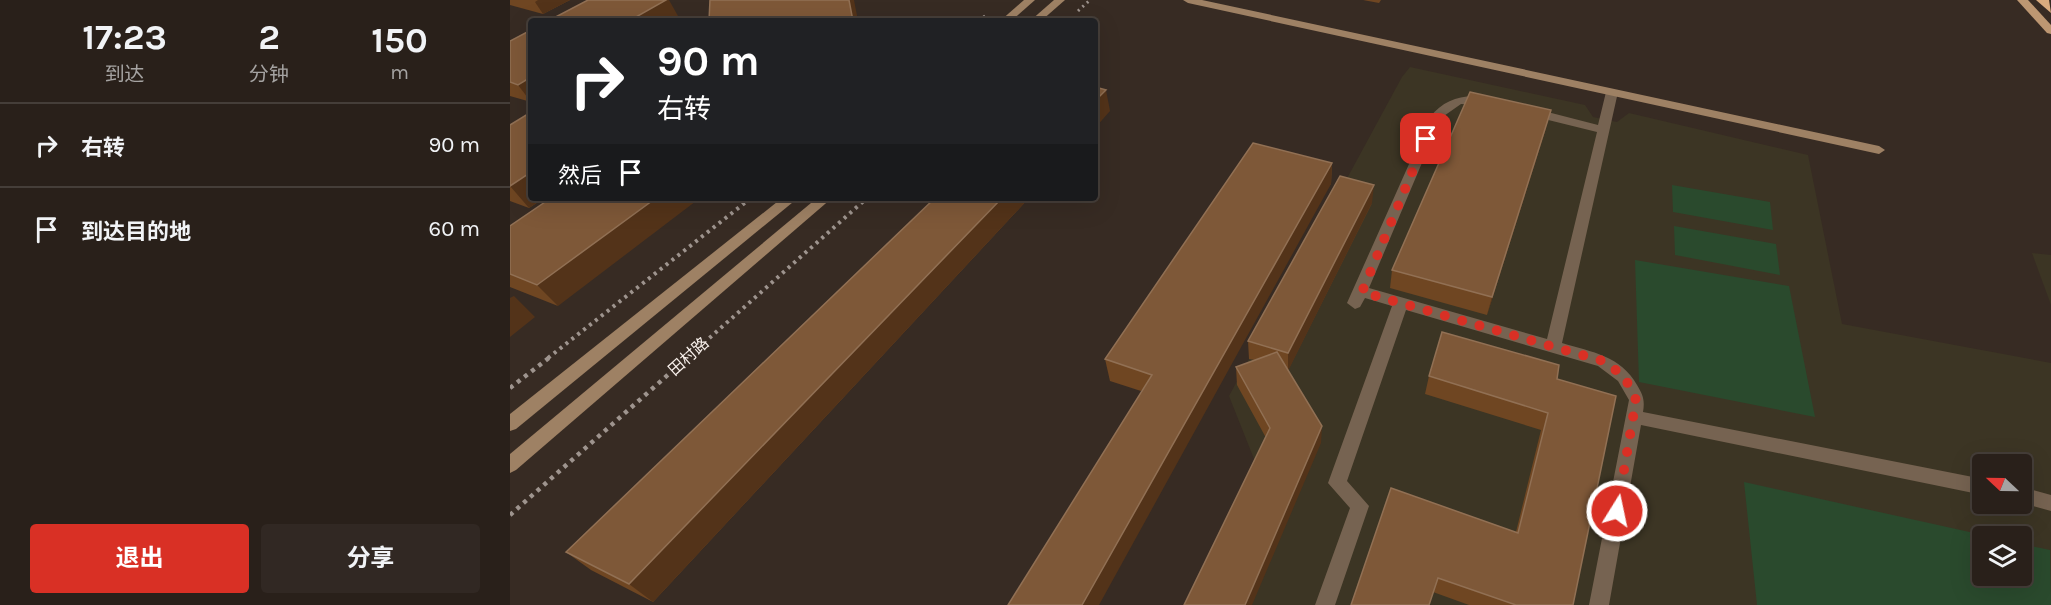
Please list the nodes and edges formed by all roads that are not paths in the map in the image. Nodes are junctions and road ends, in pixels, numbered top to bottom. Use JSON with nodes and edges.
{"nodes":[{"id":1,"x":1030,"y":0,"type":"edge"},
{"id":2,"x":1060,"y":0,"type":"edge"},
{"id":3,"x":1188,"y":0,"type":"edge"},
{"id":4,"x":2022,"y":0,"type":"edge"},
{"id":5,"x":2042,"y":0,"type":"edge"},
{"id":6,"x":2051,"y":9,"type":"edge"},
{"id":7,"x":1009,"y":18,"type":"edge"},
{"id":8,"x":1039,"y":18,"type":"edge"},
{"id":9,"x":2051,"y":31,"type":"edge"},
{"id":10,"x":1612,"y":92,"type":"junction"},
{"id":11,"x":1497,"y":104,"type":"edge"},
{"id":12,"x":1519,"y":109,"type":"edge"},
{"id":13,"x":1604,"y":130,"type":"junction"},
{"id":14,"x":1879,"y":150,"type":"dead end"},
{"id":15,"x":787,"y":201,"type":"edge"},
{"id":16,"x":821,"y":201,"type":"edge"},
{"id":17,"x":1401,"y":303,"type":"junction"},
{"id":18,"x":1553,"y":347,"type":"junction"},
{"id":19,"x":1635,"y":417,"type":"junction"},
{"id":20,"x":510,"y":424,"type":"edge"},
{"id":21,"x":510,"y":465,"type":"edge"},
{"id":22,"x":1972,"y":485,"type":"edge"},
{"id":23,"x":2032,"y":498,"type":"edge"},
{"id":24,"x":2051,"y":504,"type":"edge"},
{"id":25,"x":1325,"y":605,"type":"edge"},
{"id":26,"x":1599,"y":605,"type":"edge"}],
"edges":[{"from":1,"to":7,"type":"street"},
{"from":2,"to":8,"type":"street"},
{"from":3,"to":10,"type":"street"},
{"from":4,"to":9,"type":"main road"},
{"from":5,"to":6,"type":"highway"},
{"from":10,"to":13,"type":"street"},
{"from":10,"to":14,"type":"street"},
{"from":11,"to":17,"type":"street"},
{"from":12,"to":13,"type":"street"},
{"from":13,"to":18,"type":"street"},
{"from":15,"to":20,"type":"street"},
{"from":16,"to":21,"type":"street","name":"田村路"},
{"from":17,"to":18,"type":"street"},
{"from":17,"to":25,"type":"street"},
{"from":18,"to":19,"type":"street"},
{"from":19,"to":22,"type":"street"},
{"from":19,"to":26,"type":"street"},
{"from":23,"to":24,"type":"street"}]}
